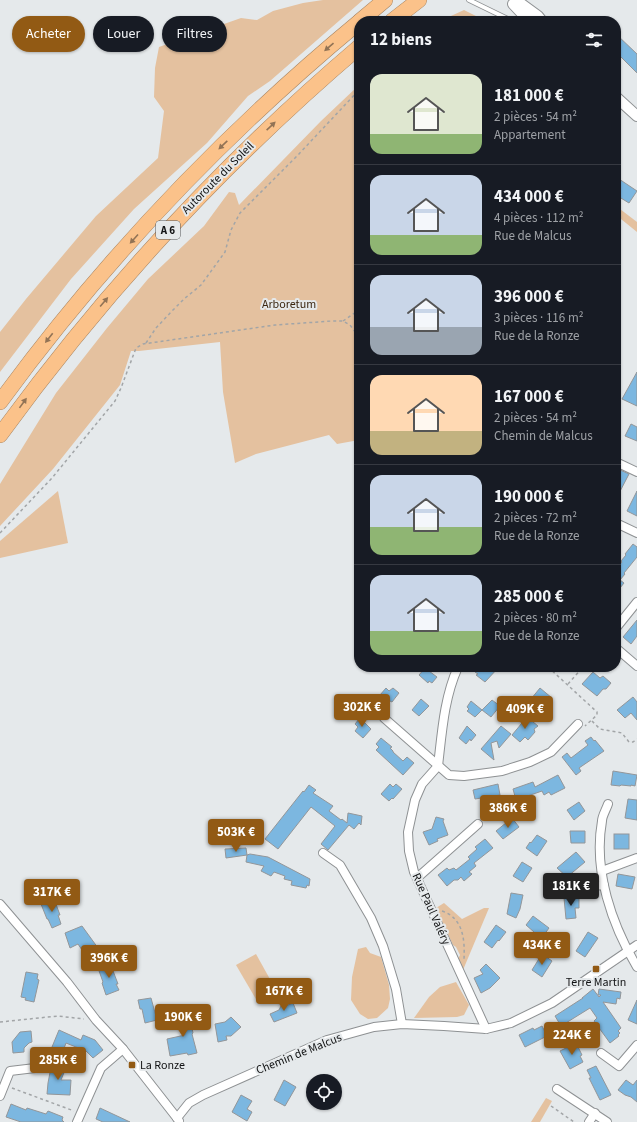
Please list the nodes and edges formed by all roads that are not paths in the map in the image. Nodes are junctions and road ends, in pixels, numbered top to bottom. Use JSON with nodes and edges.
{"nodes":[{"id":1,"x":385,"y":0,"type":"edge"},
{"id":2,"x":419,"y":0,"type":"edge"},
{"id":3,"x":469,"y":0,"type":"edge"},
{"id":4,"x":509,"y":0,"type":"edge"},
{"id":5,"x":516,"y":0,"type":"edge"},
{"id":6,"x":366,"y":16,"type":"edge"},
{"id":7,"x":398,"y":16,"type":"edge"},
{"id":8,"x":502,"y":16,"type":"edge"},
{"id":9,"x":530,"y":16,"type":"edge"},
{"id":10,"x":531,"y":16,"type":"edge"},
{"id":11,"x":354,"y":26,"type":"edge"},
{"id":12,"x":354,"y":51,"type":"edge"},
{"id":13,"x":621,"y":104,"type":"edge"},
{"id":14,"x":637,"y":116,"type":"edge"},
{"id":15,"x":0,"y":402,"type":"edge"},
{"id":16,"x":0,"y":435,"type":"edge"},
{"id":17,"x":621,"y":464,"type":"edge"},
{"id":18,"x":637,"y":472,"type":"edge"},
{"id":19,"x":621,"y":525,"type":"edge"},
{"id":20,"x":637,"y":533,"type":"edge"},
{"id":21,"x":637,"y":602,"type":"edge"},
{"id":22,"x":621,"y":622,"type":"edge"},
{"id":23,"x":621,"y":652,"type":"edge"},
{"id":24,"x":637,"y":666,"type":"edge"},
{"id":25,"x":456,"y":672,"type":"edge"},
{"id":26,"x":384,"y":718,"type":"dead end"},
{"id":27,"x":578,"y":724,"type":"road end"},
{"id":28,"x":438,"y":766,"type":"junction"},
{"id":29,"x":608,"y":804,"type":"dead end"},
{"id":30,"x":478,"y":824,"type":"dead end"},
{"id":31,"x":323,"y":853,"type":"dead end"},
{"id":32,"x":637,"y":858,"type":"edge"},
{"id":33,"x":602,"y":871,"type":"junction"},
{"id":34,"x":417,"y":878,"type":"junction"},
{"id":35,"x":604,"y":885,"type":"junction"},
{"id":36,"x":549,"y":890,"type":"dead end"},
{"id":37,"x":0,"y":904,"type":"edge"},
{"id":38,"x":637,"y":945,"type":"edge"},
{"id":39,"x":628,"y":951,"type":"junction"},
{"id":40,"x":637,"y":967,"type":"edge"},
{"id":41,"x":402,"y":1024,"type":"junction"},
{"id":42,"x":484,"y":1029,"type":"junction"},
{"id":43,"x":637,"y":1045,"type":"edge"},
{"id":44,"x":123,"y":1049,"type":"junction"},
{"id":45,"x":601,"y":1053,"type":"dead end"},
{"id":46,"x":35,"y":1068,"type":"dead end"},
{"id":47,"x":557,"y":1089,"type":"dead end"},
{"id":48,"x":0,"y":1096,"type":"edge"},
{"id":49,"x":595,"y":1113,"type":"junction"},
{"id":50,"x":178,"y":1120,"type":"edge"},
{"id":51,"x":77,"y":1122,"type":"edge"},
{"id":52,"x":589,"y":1122,"type":"edge"},
{"id":53,"x":607,"y":1122,"type":"edge"}],
"edges":[{"from":1,"to":6,"type":"highway","name":"Autoroute du Soleil","number":"A 6"},
{"from":2,"to":7,"type":"highway"},
{"from":3,"to":8,"type":"lane"},
{"from":4,"to":9,"type":"street"},
{"from":5,"to":10,"type":"street"},
{"from":11,"to":15,"type":"highway","name":"Autoroute du Soleil","number":"A 6","one_way":true},
{"from":16,"to":12,"type":"highway","name":"Autoroute du Soleil","number":"A 6","one_way":true},
{"from":13,"to":14,"type":"street"},
{"from":17,"to":18,"type":"street"},
{"from":19,"to":20,"type":"street"},
{"from":21,"to":22,"type":"street"},
{"from":23,"to":24,"type":"street"},
{"from":25,"to":28,"type":"street"},
{"from":26,"to":28,"type":"street"},
{"from":27,"to":28,"type":"street"},
{"from":28,"to":34,"type":"street","name":"Rue Paul Valéry"},
{"from":29,"to":33,"type":"street"},
{"from":30,"to":34,"type":"street"},
{"from":31,"to":41,"type":"street"},
{"from":32,"to":33,"type":"street"},
{"from":33,"to":35,"type":"street"},
{"from":34,"to":42,"type":"street","name":"Rue Paul Valéry"},
{"from":35,"to":36,"type":"street"},
{"from":35,"to":39,"type":"street"},
{"from":37,"to":44,"type":"street"},
{"from":38,"to":39,"type":"street","name":"Chemin de Malcus"},
{"from":39,"to":40,"type":"street"},
{"from":39,"to":42,"type":"street","name":"Chemin de Malcus"},
{"from":41,"to":42,"type":"street","name":"Chemin de Malcus"},
{"from":41,"to":50,"type":"street","name":"Chemin de Malcus"},
{"from":43,"to":45,"type":"street"},
{"from":44,"to":50,"type":"street"},
{"from":44,"to":51,"type":"street"},
{"from":46,"to":48,"type":"street"},
{"from":47,"to":49,"type":"street"},
{"from":49,"to":52,"type":"street"},
{"from":49,"to":53,"type":"street"}]}
